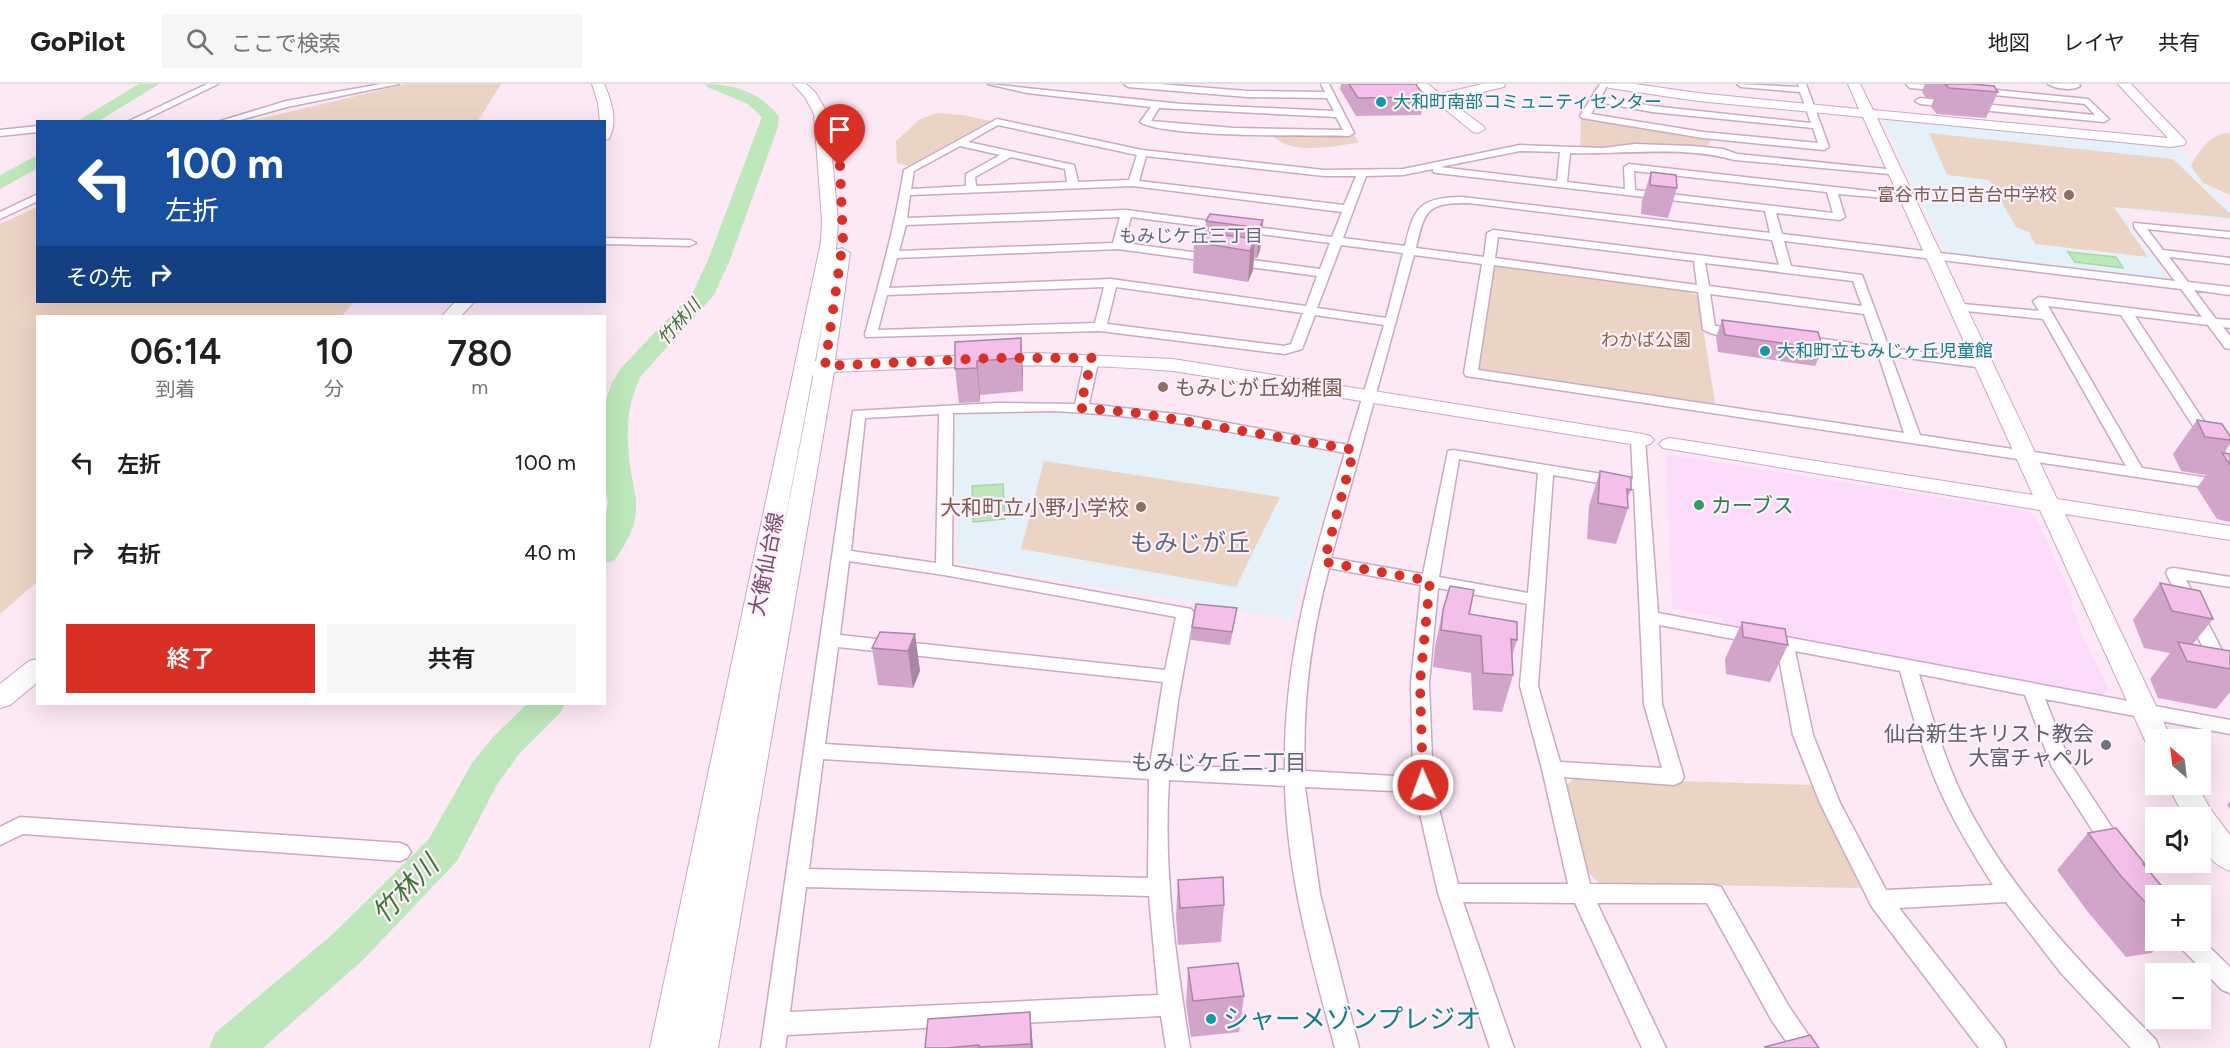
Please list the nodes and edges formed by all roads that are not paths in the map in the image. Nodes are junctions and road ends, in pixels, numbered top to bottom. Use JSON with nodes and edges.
{"nodes":[{"id":1,"x":214,"y":84,"type":"edge"},
{"id":2,"x":395,"y":84,"type":"edge"},
{"id":3,"x":598,"y":84,"type":"edge"},
{"id":4,"x":799,"y":84,"type":"edge"},
{"id":5,"x":813,"y":84,"type":"edge"},
{"id":6,"x":992,"y":84,"type":"edge"},
{"id":7,"x":1128,"y":84,"type":"edge"},
{"id":8,"x":1325,"y":84,"type":"edge"},
{"id":9,"x":1420,"y":84,"type":"edge"},
{"id":10,"x":1499,"y":84,"type":"edge"},
{"id":11,"x":1604,"y":84,"type":"edge"},
{"id":12,"x":1609,"y":84,"type":"edge"},
{"id":13,"x":1742,"y":84,"type":"edge"},
{"id":14,"x":1854,"y":84,"type":"edge"},
{"id":15,"x":1910,"y":84,"type":"edge"},
{"id":16,"x":2052,"y":84,"type":"edge"},
{"id":17,"x":2074,"y":84,"type":"edge"},
{"id":18,"x":2124,"y":84,"type":"edge"},
{"id":19,"x":1803,"y":87,"type":"edge"},
{"id":20,"x":1954,"y":88,"type":"edge"},
{"id":21,"x":1965,"y":90,"type":"edge"},
{"id":22,"x":1330,"y":95,"type":"junction"},
{"id":23,"x":1438,"y":98,"type":"junction"},
{"id":24,"x":1594,"y":99,"type":"junction"},
{"id":25,"x":1920,"y":101,"type":"junction"},
{"id":26,"x":1156,"y":106,"type":"junction"},
{"id":27,"x":1810,"y":108,"type":"junction"},
{"id":28,"x":1340,"y":114,"type":"junction"},
{"id":29,"x":1869,"y":114,"type":"junction"},
{"id":30,"x":1929,"y":119,"type":"junction"},
{"id":31,"x":135,"y":120,"type":"edge"},
{"id":32,"x":228,"y":120,"type":"edge"},
{"id":33,"x":606,"y":122,"type":"edge"},
{"id":34,"x":1816,"y":126,"type":"junction"},
{"id":35,"x":36,"y":129,"type":"edge"},
{"id":36,"x":1478,"y":129,"type":"dead end"},
{"id":37,"x":0,"y":134,"type":"edge"},
{"id":38,"x":960,"y":143,"type":"junction"},
{"id":39,"x":1565,"y":150,"type":"junction"},
{"id":40,"x":1142,"y":153,"type":"junction"},
{"id":41,"x":1009,"y":154,"type":"junction"},
{"id":42,"x":1693,"y":162,"type":"junction"},
{"id":43,"x":1422,"y":168,"type":"junction"},
{"id":44,"x":1362,"y":173,"type":"junction"},
{"id":45,"x":1896,"y":173,"type":"junction"},
{"id":46,"x":1133,"y":183,"type":"junction"},
{"id":47,"x":1562,"y":185,"type":"junction"},
{"id":48,"x":1073,"y":186,"type":"junction"},
{"id":49,"x":971,"y":189,"type":"junction"},
{"id":50,"x":1495,"y":190,"type":"junction"},
{"id":51,"x":1832,"y":190,"type":"junction"},
{"id":52,"x":906,"y":192,"type":"junction"},
{"id":53,"x":1630,"y":192,"type":"junction"},
{"id":54,"x":36,"y":198,"type":"edge"},
{"id":55,"x":1906,"y":198,"type":"junction"},
{"id":56,"x":1769,"y":208,"type":"junction"},
{"id":57,"x":1347,"y":209,"type":"junction"},
{"id":58,"x":1126,"y":213,"type":"junction"},
{"id":59,"x":0,"y":216,"type":"edge"},
{"id":60,"x":901,"y":222,"type":"junction"},
{"id":61,"x":1560,"y":226,"type":"junction"},
{"id":62,"x":2230,"y":235,"type":"edge"},
{"id":63,"x":1777,"y":238,"type":"junction"},
{"id":64,"x":1337,"y":240,"type":"junction"},
{"id":65,"x":606,"y":241,"type":"edge"},
{"id":66,"x":690,"y":243,"type":"dead end"},
{"id":67,"x":1118,"y":246,"type":"junction"},
{"id":68,"x":1410,"y":251,"type":"junction"},
{"id":69,"x":2160,"y":253,"type":"junction"},
{"id":70,"x":893,"y":255,"type":"junction"},
{"id":71,"x":1932,"y":256,"type":"junction"},
{"id":72,"x":1699,"y":258,"type":"junction"},
{"id":73,"x":2230,"y":261,"type":"edge"},
{"id":74,"x":1487,"y":262,"type":"junction"},
{"id":75,"x":1786,"y":268,"type":"junction"},
{"id":76,"x":1323,"y":273,"type":"junction"},
{"id":77,"x":1112,"y":283,"type":"junction"},
{"id":78,"x":2185,"y":286,"type":"junction"},
{"id":79,"x":1703,"y":289,"type":"junction"},
{"id":80,"x":2230,"y":291,"type":"edge"},
{"id":81,"x":881,"y":292,"type":"junction"},
{"id":82,"x":464,"y":303,"type":"edge"},
{"id":83,"x":1956,"y":306,"type":"junction"},
{"id":84,"x":2125,"y":310,"type":"junction"},
{"id":85,"x":1310,"y":311,"type":"junction"},
{"id":86,"x":1868,"y":311,"type":"junction"},
{"id":87,"x":452,"y":315,"type":"edge"},
{"id":88,"x":2048,"y":316,"type":"junction"},
{"id":89,"x":1391,"y":322,"type":"junction"},
{"id":90,"x":2212,"y":322,"type":"junction"},
{"id":91,"x":2230,"y":324,"type":"edge"},
{"id":92,"x":1100,"y":327,"type":"junction"},
{"id":93,"x":1755,"y":334,"type":"edge"},
{"id":94,"x":1788,"y":339,"type":"edge"},
{"id":95,"x":2230,"y":345,"type":"edge"},
{"id":96,"x":1882,"y":351,"type":"junction"},
{"id":97,"x":1092,"y":358,"type":"junction"},
{"id":98,"x":1984,"y":363,"type":"junction"},
{"id":99,"x":815,"y":367,"type":"junction"},
{"id":100,"x":1369,"y":397,"type":"junction"},
{"id":101,"x":1080,"y":408,"type":"junction"},
{"id":102,"x":946,"y":410,"type":"junction"},
{"id":103,"x":1640,"y":439,"type":"joint"},
{"id":104,"x":1914,"y":440,"type":"junction"},
{"id":105,"x":1670,"y":444,"type":"dead end"},
{"id":106,"x":1354,"y":450,"type":"junction"},
{"id":107,"x":2025,"y":456,"type":"junction"},
{"id":108,"x":1546,"y":470,"type":"junction"},
{"id":109,"x":2137,"y":472,"type":"junction"},
{"id":110,"x":2230,"y":472,"type":"edge"},
{"id":111,"x":1640,"y":486,"type":"junction"},
{"id":112,"x":2230,"y":486,"type":"edge"},
{"id":113,"x":2049,"y":505,"type":"junction"},
{"id":114,"x":2230,"y":533,"type":"edge"},
{"id":115,"x":842,"y":555,"type":"junction"},
{"id":116,"x":1324,"y":562,"type":"junction"},
{"id":117,"x":944,"y":570,"type":"junction"},
{"id":118,"x":1430,"y":581,"type":"junction"},
{"id":119,"x":2230,"y":582,"type":"edge"},
{"id":120,"x":1537,"y":600,"type":"junction"},
{"id":121,"x":1650,"y":617,"type":"junction"},
{"id":122,"x":829,"y":640,"type":"junction"},
{"id":123,"x":1785,"y":644,"type":"junction"},
{"id":124,"x":1908,"y":668,"type":"junction"},
{"id":125,"x":36,"y":670,"type":"edge"},
{"id":126,"x":1173,"y":677,"type":"junction"},
{"id":127,"x":2230,"y":684,"type":"edge"},
{"id":128,"x":2033,"y":691,"type":"junction"},
{"id":129,"x":0,"y":698,"type":"edge"},
{"id":130,"x":2146,"y":712,"type":"junction"},
{"id":131,"x":2230,"y":727,"type":"edge"},
{"id":132,"x":2153,"y":729,"type":"edge"},
{"id":133,"x":814,"y":751,"type":"junction"},
{"id":134,"x":1552,"y":769,"type":"junction"},
{"id":135,"x":1160,"y":772,"type":"junction"},
{"id":136,"x":1295,"y":780,"type":"junction"},
{"id":137,"x":1423,"y":785,"type":"junction"},
{"id":138,"x":2211,"y":833,"type":"edge"},
{"id":139,"x":0,"y":837,"type":"edge"},
{"id":140,"x":399,"y":852,"type":"dead end"},
{"id":141,"x":2230,"y":858,"type":"edge"},
{"id":142,"x":2126,"y":864,"type":"edge"},
{"id":143,"x":797,"y":878,"type":"junction"},
{"id":144,"x":1159,"y":887,"type":"junction"},
{"id":145,"x":1449,"y":893,"type":"junction"},
{"id":146,"x":1581,"y":893,"type":"junction"},
{"id":147,"x":2009,"y":893,"type":"junction"},
{"id":148,"x":1880,"y":900,"type":"junction"},
{"id":149,"x":2199,"y":951,"type":"edge"},
{"id":150,"x":2230,"y":983,"type":"edge"},
{"id":151,"x":1171,"y":1005,"type":"junction"},
{"id":152,"x":775,"y":1024,"type":"junction"},
{"id":153,"x":668,"y":1048,"type":"edge"},
{"id":154,"x":700,"y":1048,"type":"edge"},
{"id":155,"x":773,"y":1048,"type":"edge"},
{"id":156,"x":1178,"y":1048,"type":"edge"},
{"id":157,"x":1347,"y":1048,"type":"edge"},
{"id":158,"x":1502,"y":1048,"type":"edge"},
{"id":159,"x":1654,"y":1048,"type":"edge"},
{"id":160,"x":1805,"y":1048,"type":"edge"},
{"id":161,"x":1994,"y":1048,"type":"edge"},
{"id":162,"x":2147,"y":1048,"type":"edge"}],
"edges":[{"from":1,"to":31,"type":"street"},
{"from":2,"to":32,"type":"street"},
{"from":3,"to":33,"type":"street"},
{"from":4,"to":99,"type":"street","name":"大衡仙台線"},
{"from":5,"to":99,"type":"street","name":"大衡仙台線"},
{"from":6,"to":26,"type":"street"},
{"from":7,"to":22,"type":"street"},
{"from":8,"to":22,"type":"street"},
{"from":9,"to":23,"type":"street"},
{"from":10,"to":23,"type":"street"},
{"from":11,"to":24,"type":"street"},
{"from":12,"to":27,"type":"street"},
{"from":13,"to":19,"type":"street"},
{"from":14,"to":29,"type":"street"},
{"from":15,"to":20,"type":"street"},
{"from":15,"to":25,"type":"street"},
{"from":16,"to":17,"type":"street"},
{"from":18,"to":30,"type":"street"},
{"from":19,"to":27,"type":"street"},
{"from":21,"to":25,"type":"street"},
{"from":22,"to":28,"type":"street"},
{"from":23,"to":36,"type":"street"},
{"from":24,"to":34,"type":"street"},
{"from":24,"to":34,"type":"street"},
{"from":25,"to":30,"type":"street"},
{"from":26,"to":28,"type":"street"},
{"from":26,"to":28,"type":"street"},
{"from":27,"to":29,"type":"street"},
{"from":27,"to":34,"type":"street"},
{"from":29,"to":30,"type":"street"},
{"from":29,"to":45,"type":"street"},
{"from":35,"to":37,"type":"street"},
{"from":38,"to":40,"type":"street"},
{"from":38,"to":41,"type":"street"},
{"from":38,"to":52,"type":"street"},
{"from":39,"to":42,"type":"street"},
{"from":39,"to":43,"type":"street"},
{"from":39,"to":47,"type":"street"},
{"from":40,"to":44,"type":"street"},
{"from":40,"to":46,"type":"street"},
{"from":41,"to":48,"type":"street"},
{"from":41,"to":49,"type":"street"},
{"from":42,"to":45,"type":"street"},
{"from":42,"to":51,"type":"street"},
{"from":42,"to":53,"type":"street"},
{"from":43,"to":44,"type":"street"},
{"from":43,"to":50,"type":"street"},
{"from":44,"to":57,"type":"street"},
{"from":45,"to":55,"type":"street"},
{"from":46,"to":48,"type":"street"},
{"from":46,"to":57,"type":"street"},
{"from":47,"to":50,"type":"street"},
{"from":47,"to":53,"type":"street"},
{"from":48,"to":49,"type":"street"},
{"from":49,"to":52,"type":"street"},
{"from":50,"to":61,"type":"street"},
{"from":50,"to":68,"type":"street"},
{"from":51,"to":55,"type":"street"},
{"from":51,"to":56,"type":"street"},
{"from":52,"to":60,"type":"street"},
{"from":53,"to":56,"type":"street"},
{"from":54,"to":59,"type":"street"},
{"from":55,"to":71,"type":"street"},
{"from":56,"to":63,"type":"street"},
{"from":57,"to":64,"type":"street"},
{"from":58,"to":60,"type":"street"},
{"from":58,"to":64,"type":"street"},
{"from":58,"to":67,"type":"street"},
{"from":60,"to":70,"type":"street"},
{"from":61,"to":63,"type":"street"},
{"from":61,"to":72,"type":"street"},
{"from":61,"to":74,"type":"street"},
{"from":62,"to":69,"type":"street"},
{"from":63,"to":71,"type":"street"},
{"from":63,"to":75,"type":"street"},
{"from":64,"to":68,"type":"street"},
{"from":64,"to":76,"type":"street"},
{"from":65,"to":66,"type":"street"},
{"from":67,"to":70,"type":"street"},
{"from":67,"to":76,"type":"street"},
{"from":68,"to":74,"type":"street"},
{"from":68,"to":89,"type":"street"},
{"from":69,"to":73,"type":"street"},
{"from":69,"to":78,"type":"street"},
{"from":70,"to":81,"type":"street"},
{"from":71,"to":78,"type":"street"},
{"from":71,"to":83,"type":"street"},
{"from":72,"to":75,"type":"street"},
{"from":72,"to":79,"type":"street"},
{"from":74,"to":79,"type":"street"},
{"from":74,"to":104,"type":"street"},
{"from":75,"to":86,"type":"street"},
{"from":76,"to":85,"type":"street"},
{"from":77,"to":81,"type":"street"},
{"from":77,"to":85,"type":"street"},
{"from":77,"to":92,"type":"street"},
{"from":78,"to":80,"type":"street"},
{"from":78,"to":90,"type":"street"},
{"from":79,"to":86,"type":"street"},
{"from":79,"to":93,"type":"street"},
{"from":81,"to":92,"type":"street"},
{"from":82,"to":87,"type":"street"},
{"from":83,"to":88,"type":"street"},
{"from":83,"to":98,"type":"street"},
{"from":84,"to":88,"type":"street"},
{"from":84,"to":90,"type":"street"},
{"from":84,"to":110,"type":"street"},
{"from":85,"to":89,"type":"street"},
{"from":85,"to":92,"type":"street"},
{"from":86,"to":96,"type":"street"},
{"from":88,"to":109,"type":"street"},
{"from":89,"to":100,"type":"street"},
{"from":90,"to":91,"type":"street"},
{"from":90,"to":95,"type":"street"},
{"from":94,"to":96,"type":"street"},
{"from":96,"to":98,"type":"street"},
{"from":96,"to":104,"type":"street"},
{"from":97,"to":99,"type":"street"},
{"from":97,"to":100,"type":"street"},
{"from":97,"to":101,"type":"street"},
{"from":98,"to":107,"type":"street"},
{"from":99,"to":153,"type":"street","name":"大衡仙台線"},
{"from":99,"to":154,"type":"street","name":"大衡仙台線"},
{"from":100,"to":103,"type":"street"},
{"from":100,"to":106,"type":"street"},
{"from":101,"to":102,"type":"street"},
{"from":101,"to":106,"type":"street"},
{"from":102,"to":115,"type":"street"},
{"from":102,"to":117,"type":"street"},
{"from":103,"to":111,"type":"street"},
{"from":104,"to":107,"type":"street"},
{"from":105,"to":113,"type":"street"},
{"from":106,"to":116,"type":"street"},
{"from":107,"to":109,"type":"street"},
{"from":107,"to":113,"type":"street"},
{"from":108,"to":111,"type":"street"},
{"from":108,"to":118,"type":"street"},
{"from":108,"to":120,"type":"street"},
{"from":109,"to":112,"type":"street"},
{"from":111,"to":121,"type":"street"},
{"from":113,"to":114,"type":"street"},
{"from":113,"to":130,"type":"street"},
{"from":115,"to":117,"type":"street"},
{"from":115,"to":122,"type":"street"},
{"from":116,"to":118,"type":"street"},
{"from":116,"to":136,"type":"street"},
{"from":117,"to":126,"type":"street"},
{"from":118,"to":120,"type":"street"},
{"from":118,"to":137,"type":"street"},
{"from":119,"to":127,"type":"street"},
{"from":120,"to":134,"type":"street"},
{"from":121,"to":123,"type":"street"},
{"from":121,"to":134,"type":"street"},
{"from":122,"to":126,"type":"street"},
{"from":122,"to":133,"type":"street"},
{"from":123,"to":124,"type":"street"},
{"from":123,"to":148,"type":"street"},
{"from":124,"to":128,"type":"street"},
{"from":124,"to":147,"type":"street"},
{"from":125,"to":129,"type":"street"},
{"from":126,"to":135,"type":"street"},
{"from":128,"to":130,"type":"street"},
{"from":128,"to":142,"type":"street"},
{"from":130,"to":131,"type":"street"},
{"from":130,"to":132,"type":"street"},
{"from":133,"to":135,"type":"street"},
{"from":133,"to":143,"type":"street"},
{"from":134,"to":146,"type":"street"},
{"from":135,"to":136,"type":"street"},
{"from":135,"to":144,"type":"street"},
{"from":136,"to":137,"type":"street"},
{"from":136,"to":157,"type":"street"},
{"from":137,"to":145,"type":"street"},
{"from":138,"to":141,"type":"street"},
{"from":139,"to":140,"type":"street"},
{"from":143,"to":144,"type":"street"},
{"from":143,"to":152,"type":"street"},
{"from":144,"to":151,"type":"street"},
{"from":145,"to":146,"type":"street"},
{"from":145,"to":158,"type":"street"},
{"from":146,"to":159,"type":"street"},
{"from":146,"to":160,"type":"street"},
{"from":147,"to":148,"type":"street"},
{"from":147,"to":162,"type":"street"},
{"from":148,"to":161,"type":"street"},
{"from":149,"to":150,"type":"street"},
{"from":151,"to":152,"type":"street"},
{"from":151,"to":156,"type":"street"},
{"from":152,"to":155,"type":"street"}]}
